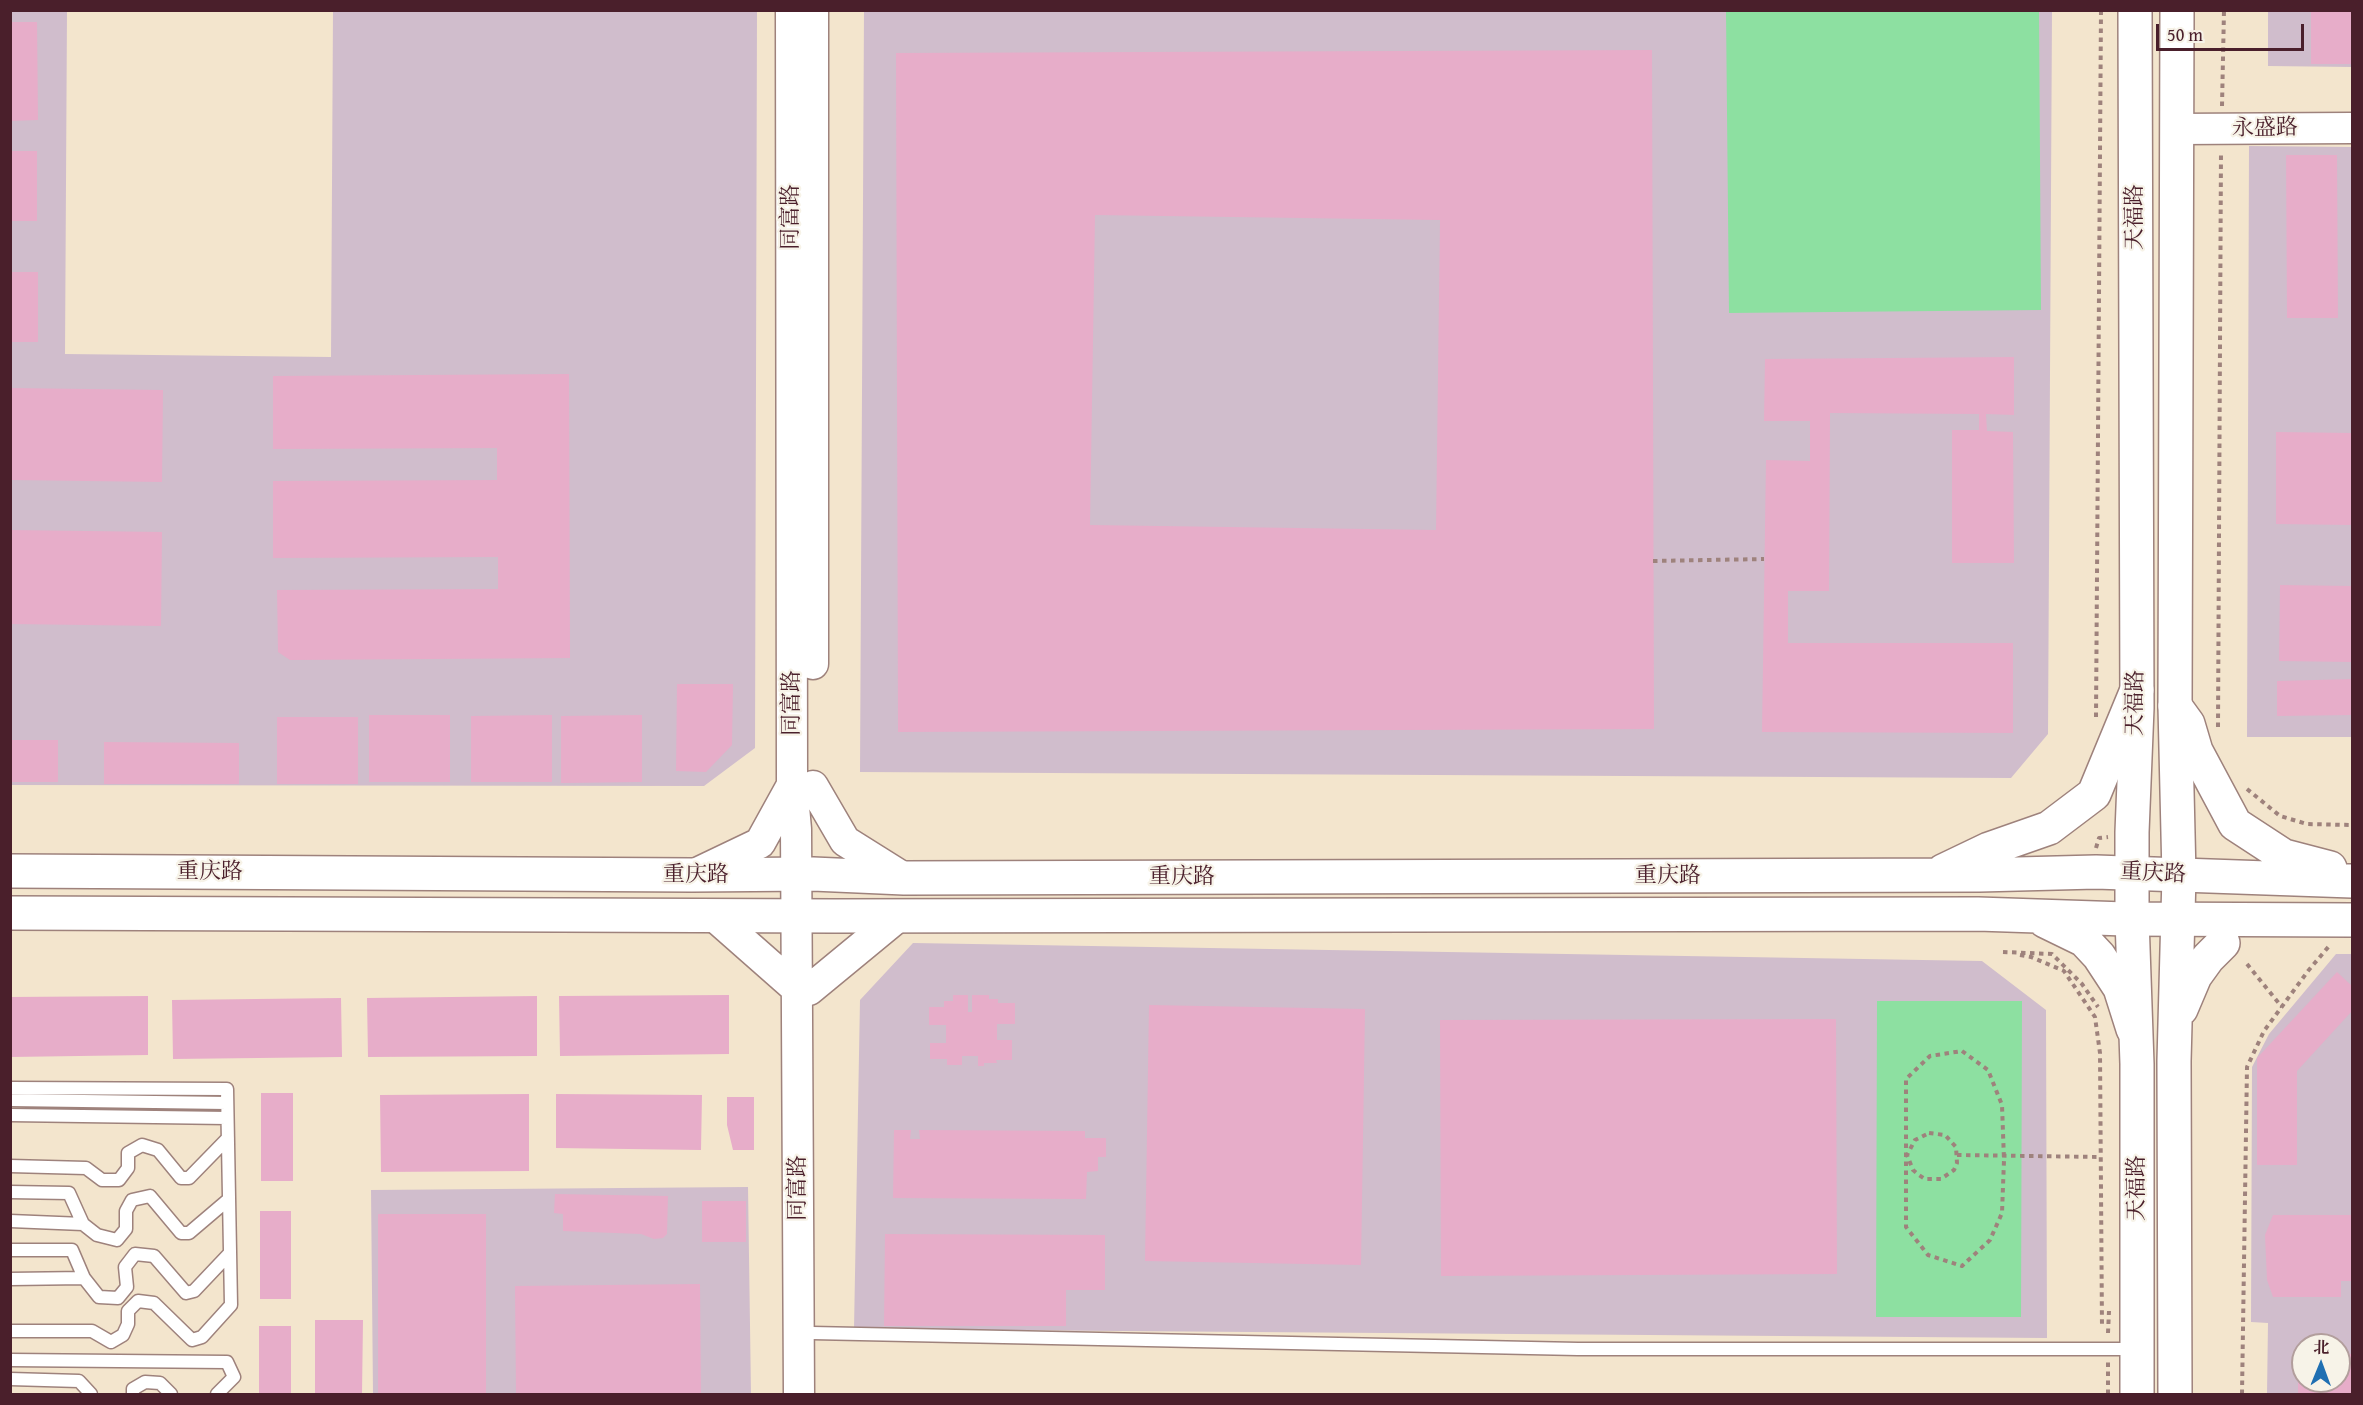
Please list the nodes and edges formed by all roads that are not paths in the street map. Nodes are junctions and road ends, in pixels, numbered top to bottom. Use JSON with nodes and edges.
{"nodes":[{"id":1,"x":791,"y":10,"type":"edge"},
{"id":2,"x":813,"y":10,"type":"edge"},
{"id":3,"x":2135,"y":10,"type":"edge"},
{"id":4,"x":2177,"y":10,"type":"edge"},
{"id":5,"x":2352,"y":128,"type":"edge"},
{"id":6,"x":2177,"y":129,"type":"junction"},
{"id":7,"x":2137,"y":690,"type":"junction"},
{"id":8,"x":2175,"y":706,"type":"junction"},
{"id":9,"x":802,"y":785,"type":"junction"},
{"id":10,"x":10,"y":871,"type":"edge"},
{"id":11,"x":2133,"y":873,"type":"junction"},
{"id":12,"x":804,"y":874,"type":"junction"},
{"id":13,"x":2352,"y":874,"type":"edge"},
{"id":14,"x":692,"y":875,"type":"junction"},
{"id":15,"x":1934,"y":875,"type":"junction"},
{"id":16,"x":2179,"y":876,"type":"junction"},
{"id":17,"x":904,"y":878,"type":"junction"},
{"id":18,"x":2352,"y":880,"type":"edge"},
{"id":19,"x":10,"y":913,"type":"edge"},
{"id":20,"x":713,"y":915,"type":"junction"},
{"id":21,"x":900,"y":915,"type":"junction"},
{"id":22,"x":804,"y":916,"type":"junction"},
{"id":23,"x":2029,"y":916,"type":"junction"},
{"id":24,"x":2178,"y":918,"type":"junction"},
{"id":25,"x":2132,"y":919,"type":"junction"},
{"id":26,"x":2307,"y":920,"type":"junction"},
{"id":27,"x":2344,"y":929,"type":"edge"},
{"id":28,"x":803,"y":990,"type":"junction"},
{"id":29,"x":2176,"y":1028,"type":"junction"},
{"id":30,"x":2134,"y":1034,"type":"junction"},
{"id":31,"x":10,"y":1088,"type":"edge"},
{"id":32,"x":10,"y":1100,"type":"edge"},
{"id":33,"x":227,"y":1104,"type":"junction"},
{"id":34,"x":10,"y":1115,"type":"edge"},
{"id":35,"x":227,"y":1118,"type":"junction"},
{"id":36,"x":228,"y":1138,"type":"junction"},
{"id":37,"x":10,"y":1166,"type":"edge"},
{"id":38,"x":10,"y":1192,"type":"edge"},
{"id":39,"x":229,"y":1199,"type":"junction"},
{"id":40,"x":10,"y":1221,"type":"edge"},
{"id":41,"x":83,"y":1224,"type":"junction"},
{"id":42,"x":10,"y":1250,"type":"edge"},
{"id":43,"x":230,"y":1253,"type":"junction"},
{"id":44,"x":84,"y":1278,"type":"junction"},
{"id":45,"x":10,"y":1279,"type":"edge"},
{"id":46,"x":10,"y":1331,"type":"edge"},
{"id":47,"x":812,"y":1334,"type":"junction"},
{"id":48,"x":2122,"y":1349,"type":"junction"},
{"id":49,"x":10,"y":1360,"type":"edge"},
{"id":50,"x":10,"y":1379,"type":"edge"},
{"id":51,"x":91,"y":1395,"type":"edge"},
{"id":52,"x":133,"y":1395,"type":"edge"},
{"id":53,"x":171,"y":1395,"type":"edge"},
{"id":54,"x":217,"y":1395,"type":"edge"},
{"id":55,"x":800,"y":1395,"type":"edge"},
{"id":56,"x":812,"y":1395,"type":"edge"},
{"id":57,"x":2137,"y":1395,"type":"edge"},
{"id":58,"x":2175,"y":1395,"type":"edge"}],
"edges":[{"from":1,"to":9,"type":"street","name":"同富路"},
{"from":2,"to":9,"type":"street","name":"同富路"},
{"from":3,"to":7,"type":"main road","name":"天福路"},
{"from":4,"to":6,"type":"main road","name":"天福路"},
{"from":5,"to":6,"type":"street","name":"永盛路"},
{"from":6,"to":8,"type":"main road","name":"天福路"},
{"from":7,"to":11,"type":"main road","name":"天福路"},
{"from":7,"to":15,"type":"main road"},
{"from":8,"to":13,"type":"main road"},
{"from":8,"to":16,"type":"main road","name":"天福路"},
{"from":9,"to":12,"type":"street","name":"同富路"},
{"from":9,"to":14,"type":"street"},
{"from":9,"to":17,"type":"street"},
{"from":10,"to":14,"type":"main road","name":"重庆路"},
{"from":11,"to":15,"type":"main road","name":"重庆路"},
{"from":11,"to":16,"type":"main road","name":"重庆路"},
{"from":11,"to":25,"type":"main road","name":"天福路"},
{"from":12,"to":14,"type":"main road","name":"重庆路"},
{"from":12,"to":17,"type":"main road","name":"重庆路"},
{"from":12,"to":22,"type":"street","name":"同富路"},
{"from":15,"to":17,"type":"main road","name":"重庆路"},
{"from":16,"to":18,"type":"main road","name":"重庆路"},
{"from":16,"to":24,"type":"main road","name":"天福路"},
{"from":19,"to":20,"type":"main road","name":"重庆路"},
{"from":20,"to":22,"type":"main road","name":"重庆路"},
{"from":20,"to":28,"type":"street"},
{"from":21,"to":22,"type":"main road","name":"重庆路"},
{"from":21,"to":23,"type":"main road","name":"重庆路"},
{"from":21,"to":28,"type":"street"},
{"from":22,"to":28,"type":"street","name":"同富路"},
{"from":23,"to":25,"type":"main road","name":"重庆路"},
{"from":23,"to":30,"type":"main road"},
{"from":24,"to":25,"type":"main road","name":"重庆路"},
{"from":24,"to":26,"type":"main road","name":"重庆路"},
{"from":24,"to":29,"type":"main road","name":"天福路"},
{"from":25,"to":30,"type":"main road","name":"天福路"},
{"from":26,"to":27,"type":"main road","name":"重庆路"},
{"from":26,"to":29,"type":"main road"},
{"from":28,"to":47,"type":"street","name":"同富路"},
{"from":28,"to":55,"type":"street","name":"同富路"},
{"from":29,"to":58,"type":"main road","name":"天福路"},
{"from":30,"to":48,"type":"main road","name":"天福路"},
{"from":31,"to":33,"type":"lane"},
{"from":32,"to":33,"type":"lane"},
{"from":33,"to":35,"type":"lane"},
{"from":34,"to":35,"type":"lane"},
{"from":35,"to":36,"type":"lane"},
{"from":36,"to":37,"type":"lane"},
{"from":36,"to":39,"type":"lane"},
{"from":38,"to":41,"type":"lane"},
{"from":39,"to":41,"type":"lane"},
{"from":39,"to":43,"type":"lane"},
{"from":40,"to":41,"type":"lane"},
{"from":42,"to":44,"type":"lane"},
{"from":43,"to":44,"type":"lane"},
{"from":43,"to":46,"type":"lane"},
{"from":44,"to":45,"type":"lane"},
{"from":47,"to":48,"type":"lane"},
{"from":47,"to":56,"type":"street","name":"同富路"},
{"from":48,"to":57,"type":"main road","name":"天福路"},
{"from":49,"to":54,"type":"lane"},
{"from":50,"to":51,"type":"lane"},
{"from":52,"to":53,"type":"lane"}]}
